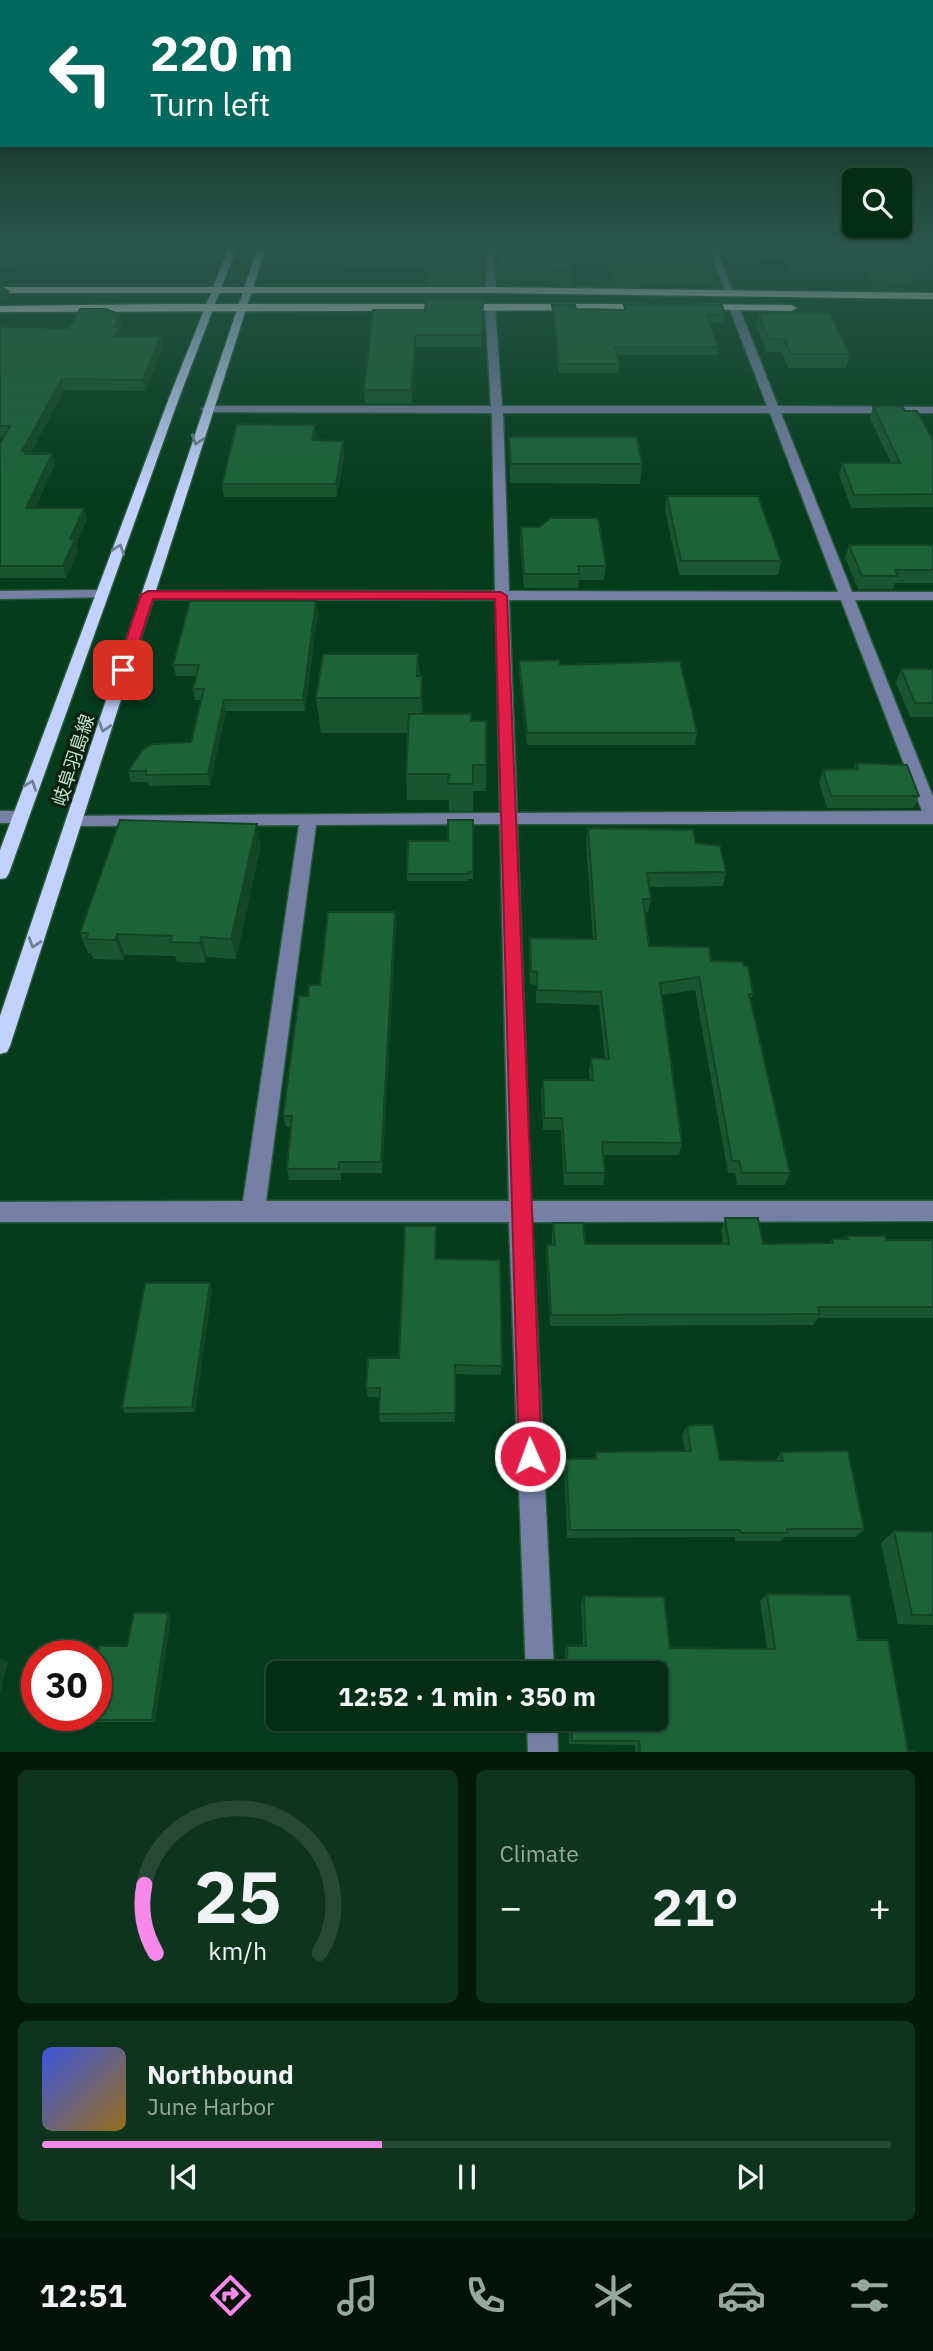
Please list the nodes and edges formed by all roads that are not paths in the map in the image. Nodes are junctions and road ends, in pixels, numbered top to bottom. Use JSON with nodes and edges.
{"nodes":[{"id":1,"x":201,"y":329,"type":"edge"},
{"id":2,"x":235,"y":329,"type":"edge"},
{"id":3,"x":491,"y":329,"type":"edge"},
{"id":4,"x":743,"y":329,"type":"edge"},
{"id":5,"x":207,"y":409,"type":"junction"},
{"id":6,"x":774,"y":409,"type":"junction"},
{"id":7,"x":933,"y":410,"type":"edge"},
{"id":8,"x":497,"y":411,"type":"junction"},
{"id":9,"x":102,"y":594,"type":"junction"},
{"id":10,"x":0,"y":595,"type":"edge"},
{"id":11,"x":148,"y":595,"type":"junction"},
{"id":12,"x":501,"y":596,"type":"junction"},
{"id":13,"x":845,"y":596,"type":"junction"},
{"id":14,"x":933,"y":596,"type":"edge"},
{"id":15,"x":0,"y":817,"type":"edge"},
{"id":16,"x":19,"y":817,"type":"junction"},
{"id":17,"x":933,"y":817,"type":"edge"},
{"id":18,"x":509,"y":819,"type":"junction"},
{"id":19,"x":74,"y":820,"type":"junction"},
{"id":20,"x":308,"y":820,"type":"junction"},
{"id":21,"x":0,"y":873,"type":"edge"},
{"id":22,"x":0,"y":1046,"type":"edge"},
{"id":23,"x":933,"y":1210,"type":"edge"},
{"id":24,"x":0,"y":1212,"type":"edge"},
{"id":25,"x":253,"y":1212,"type":"junction"},
{"id":26,"x":520,"y":1212,"type":"junction"},
{"id":27,"x":539,"y":1661,"type":"edge"},
{"id":28,"x":542,"y":1731,"type":"edge"},
{"id":29,"x":543,"y":1752,"type":"edge"}],
"edges":[{"from":9,"to":1,"type":"main road","name":"岐阜羽島線","one_way":true},
{"from":2,"to":5,"type":"main road","name":"岐阜羽島線"},
{"from":3,"to":8,"type":"street"},
{"from":4,"to":6,"type":"street"},
{"from":5,"to":8,"type":"street"},
{"from":5,"to":11,"type":"main road","name":"岐阜羽島線","one_way":true},
{"from":6,"to":7,"type":"street"},
{"from":6,"to":8,"type":"street"},
{"from":6,"to":13,"type":"street"},
{"from":8,"to":12,"type":"street"},
{"from":9,"to":10,"type":"street"},
{"from":16,"to":9,"type":"main road","name":"岐阜羽島線","one_way":true},
{"from":11,"to":12,"type":"street"},
{"from":11,"to":19,"type":"main road","name":"岐阜羽島線","one_way":true},
{"from":12,"to":13,"type":"street"},
{"from":12,"to":18,"type":"street"},
{"from":13,"to":14,"type":"street"},
{"from":13,"to":17,"type":"street"},
{"from":15,"to":16,"type":"street"},
{"from":16,"to":21,"type":"main road","name":"岐阜羽島線"},
{"from":17,"to":18,"type":"street"},
{"from":18,"to":20,"type":"street"},
{"from":18,"to":26,"type":"street"},
{"from":19,"to":20,"type":"street"},
{"from":19,"to":22,"type":"main road","name":"岐阜羽島線","one_way":true},
{"from":20,"to":25,"type":"street"},
{"from":23,"to":26,"type":"street"},
{"from":24,"to":25,"type":"street"},
{"from":25,"to":26,"type":"street"},
{"from":26,"to":27,"type":"street"},
{"from":28,"to":29,"type":"street"}]}
